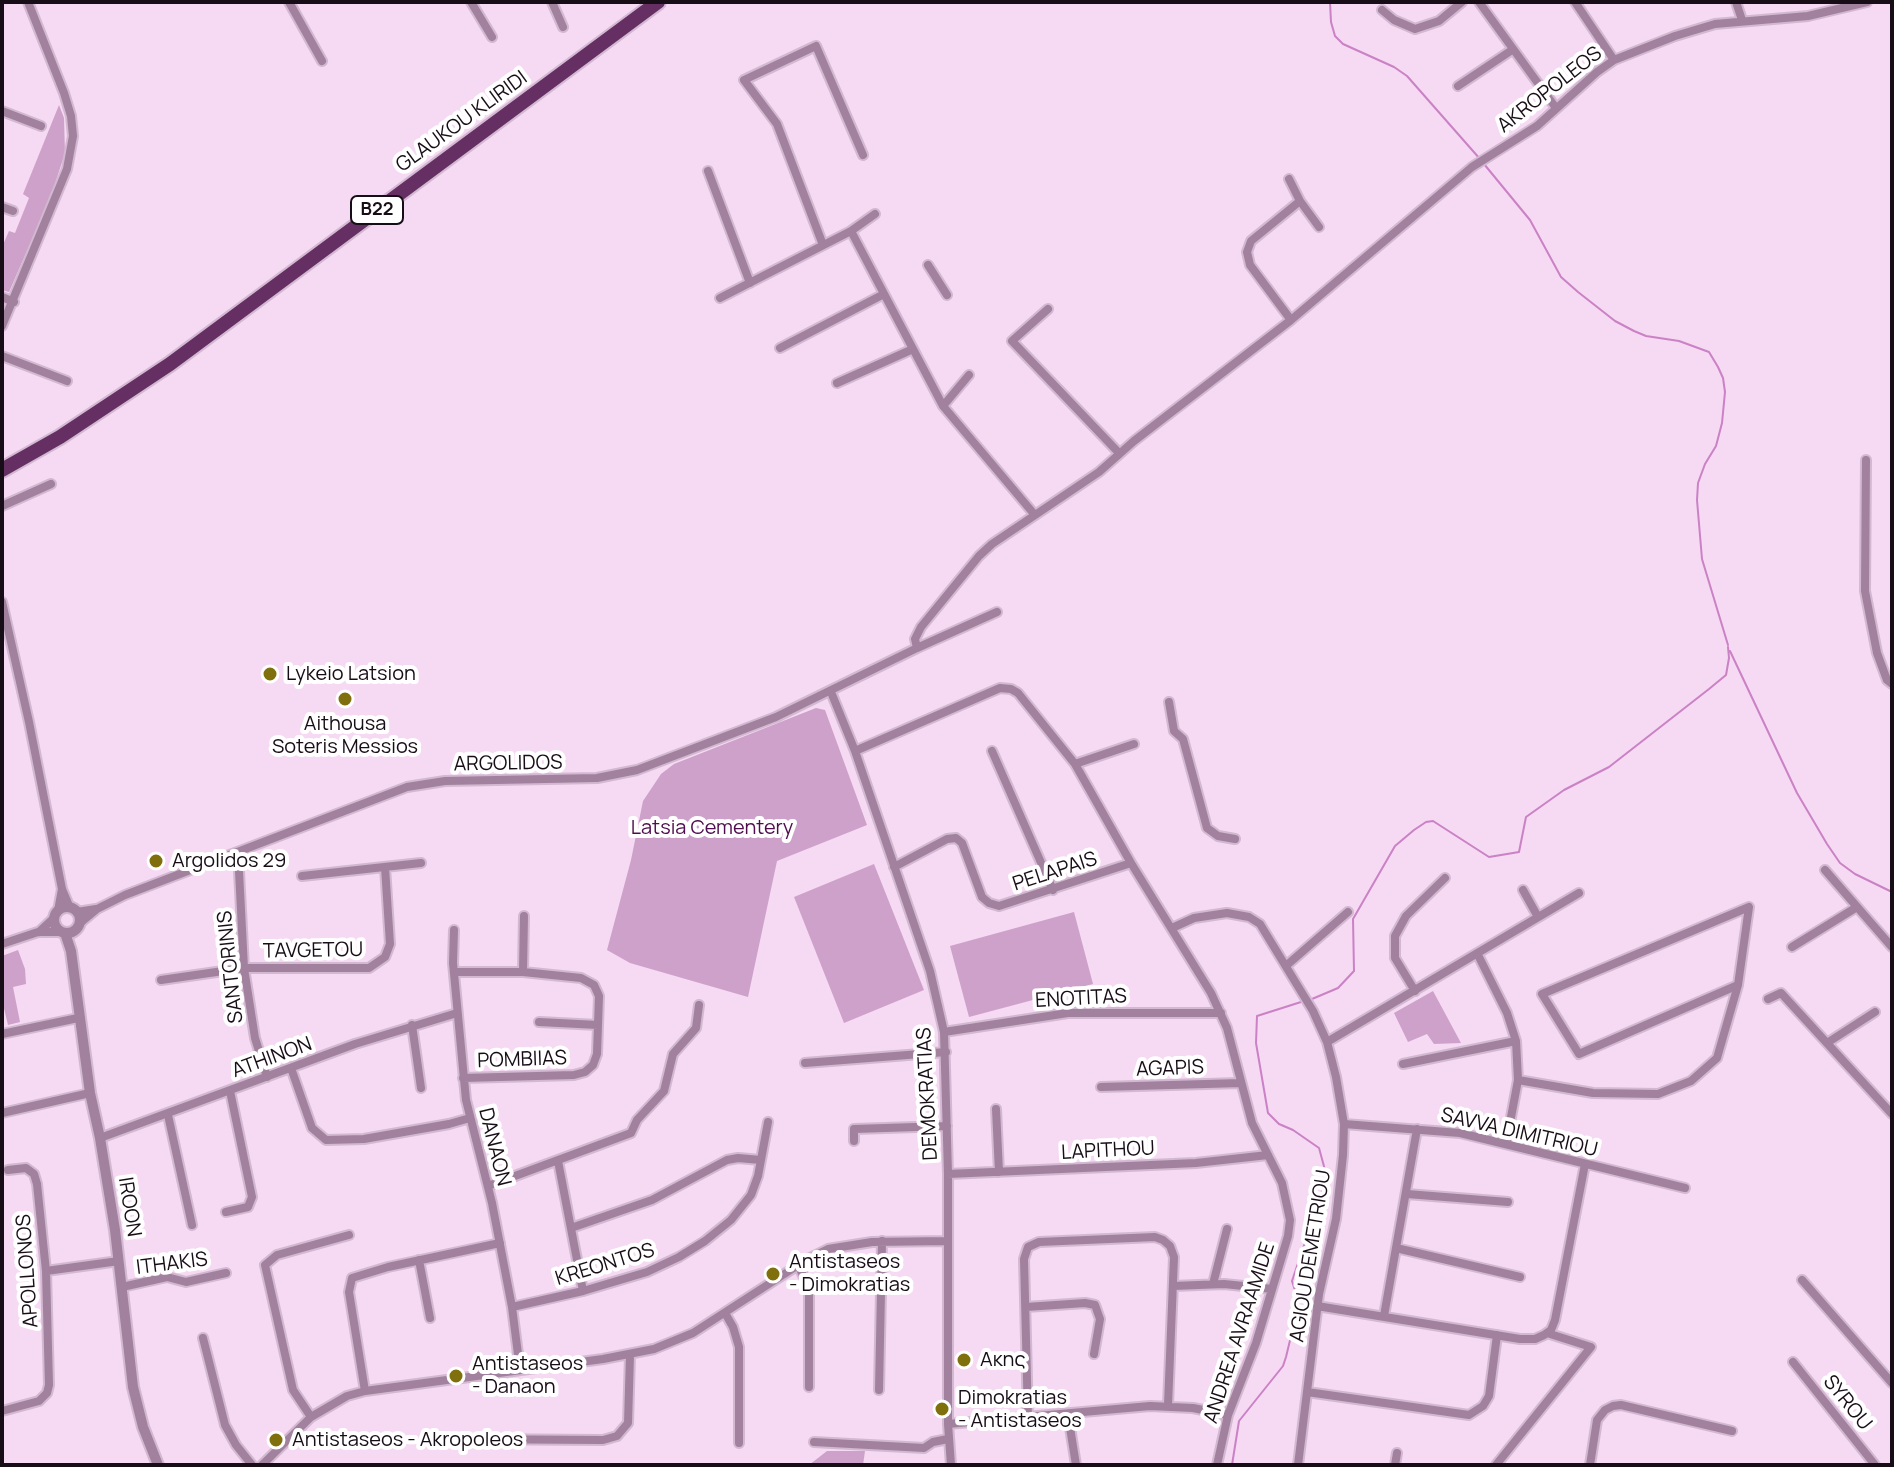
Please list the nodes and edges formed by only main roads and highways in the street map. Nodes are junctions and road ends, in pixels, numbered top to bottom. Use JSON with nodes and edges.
{"nodes":[{"id":1,"x":658,"y":2,"type":"edge"},
{"id":2,"x":94,"y":413,"type":"junction"},
{"id":3,"x":2,"y":461,"type":"edge"},
{"id":4,"x":2,"y":470,"type":"edge"}],
"edges":[{"from":1,"to":2,"type":"main road","name":"GLAUKOU KLIRIDI","number":"B22"},
{"from":2,"to":3,"type":"main road","name":"GLAUKOU KLIRIDI","number":"B22"},
{"from":2,"to":4,"type":"main road","name":"GLAUKOU KLIRIDI","number":"B22"}]}
